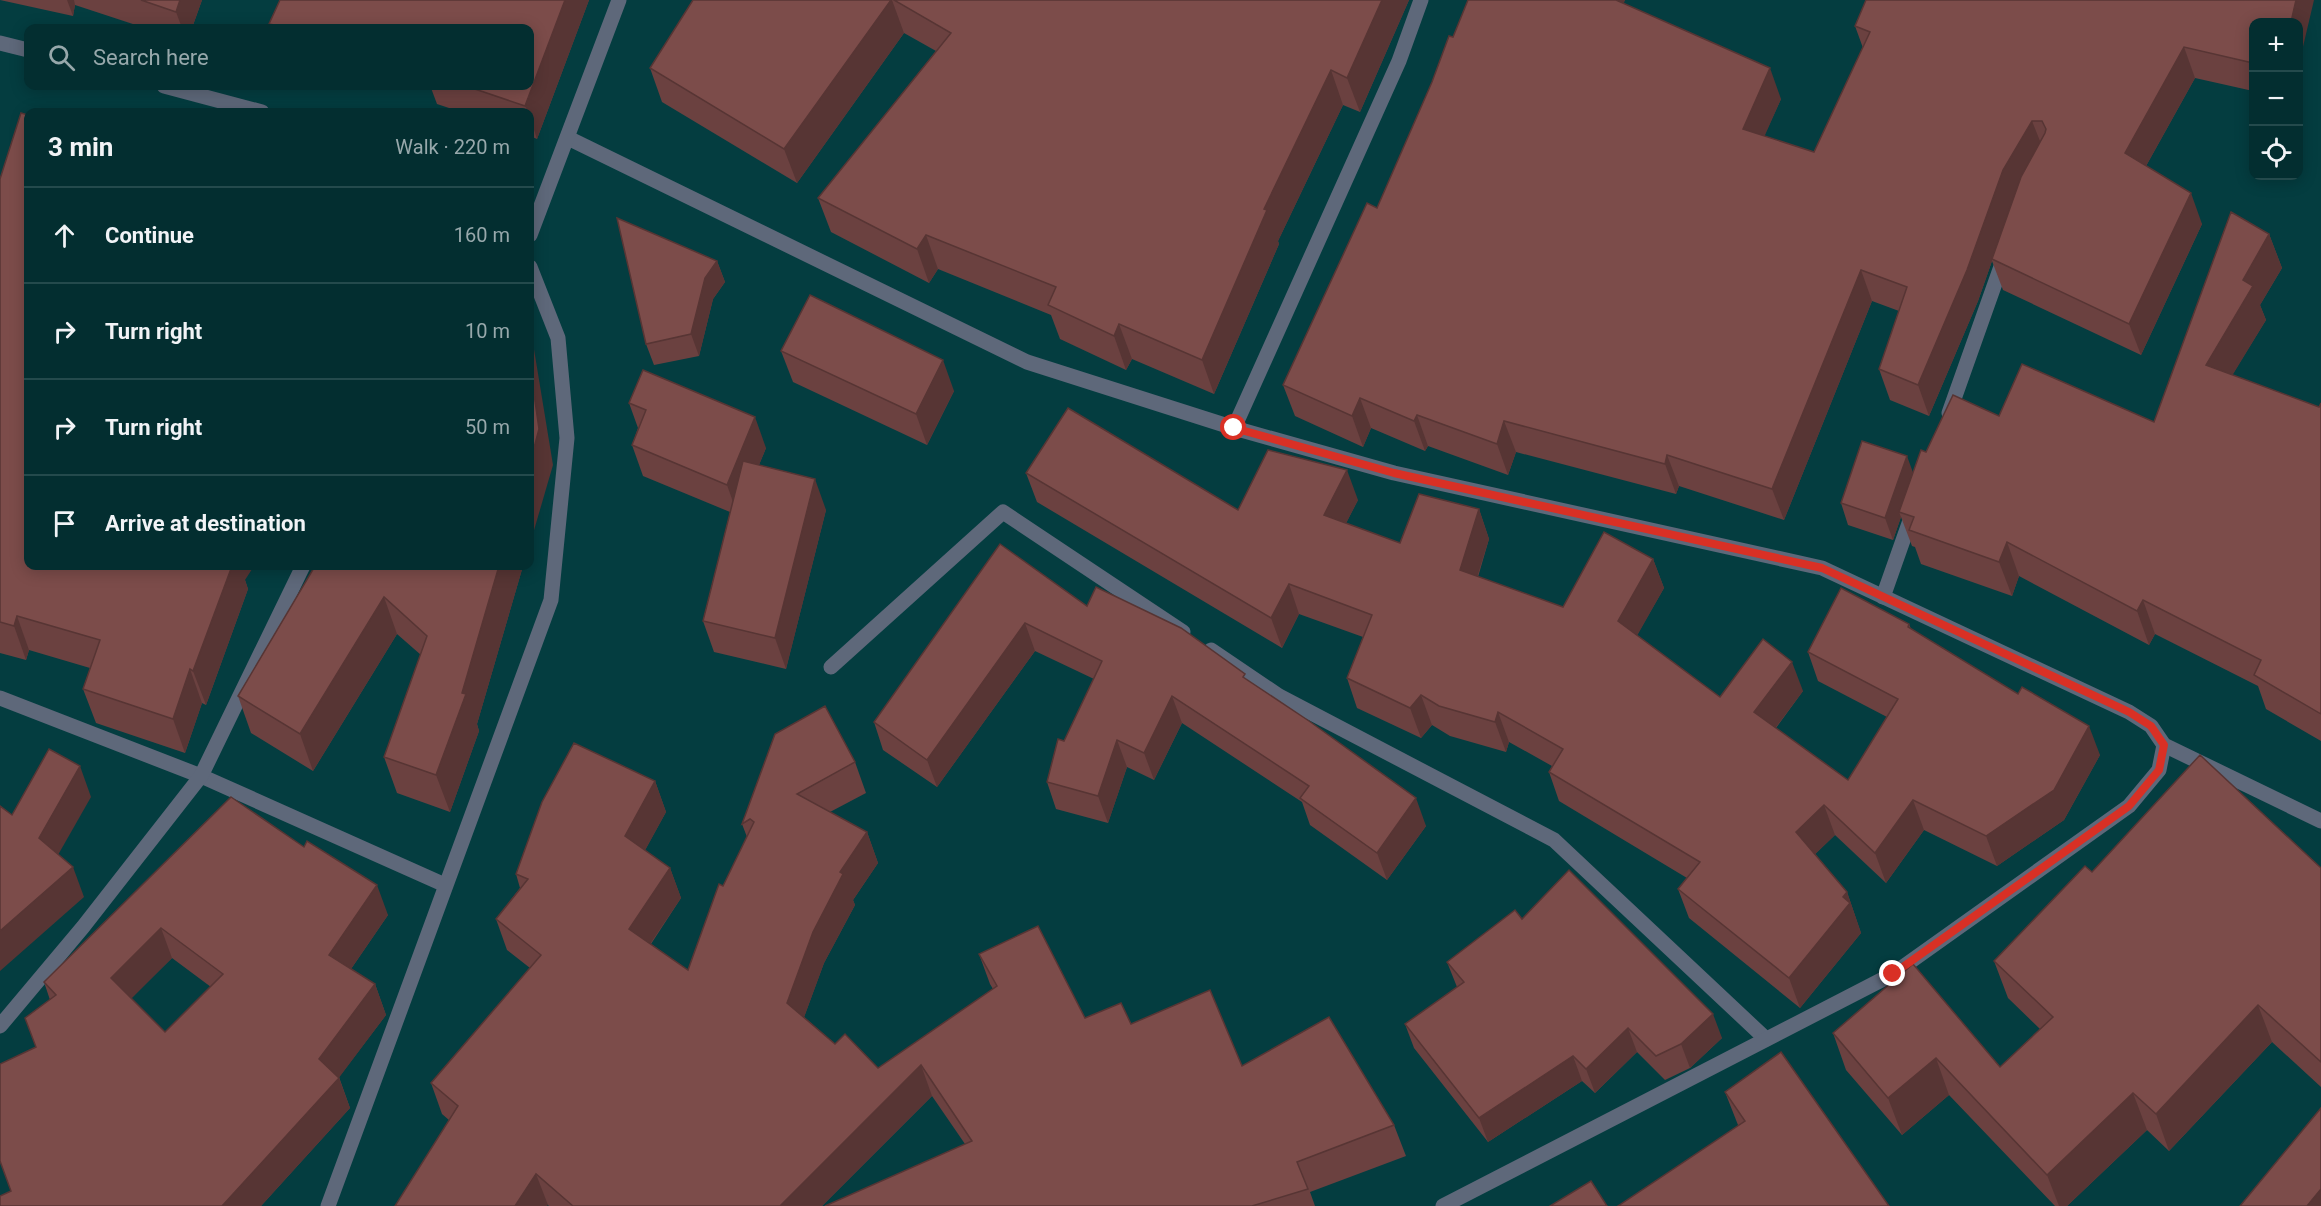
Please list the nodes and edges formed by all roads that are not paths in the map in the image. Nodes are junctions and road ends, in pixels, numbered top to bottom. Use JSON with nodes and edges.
{"nodes":[{"id":1,"x":619,"y":0,"type":"edge"},
{"id":2,"x":1421,"y":0,"type":"edge"},
{"id":3,"x":0,"y":43,"type":"edge"},
{"id":4,"x":24,"y":49,"type":"edge"},
{"id":5,"x":179,"y":90,"type":"edge"},
{"id":6,"x":247,"y":108,"type":"edge"},
{"id":7,"x":568,"y":138,"type":"junction"},
{"id":8,"x":534,"y":225,"type":"edge"},
{"id":9,"x":2007,"y":249,"type":"edge"},
{"id":10,"x":534,"y":277,"type":"edge"},
{"id":11,"x":1234,"y":428,"type":"junction"},
{"id":12,"x":1943,"y":429,"type":"edge"},
{"id":13,"x":1919,"y":496,"type":"edge"},
{"id":14,"x":301,"y":570,"type":"edge"},
{"id":15,"x":1883,"y":597,"type":"junction"},
{"id":16,"x":831,"y":667,"type":"dead end"},
{"id":17,"x":0,"y":698,"type":"edge"},
{"id":18,"x":2164,"y":745,"type":"junction"},
{"id":19,"x":201,"y":776,"type":"junction"},
{"id":20,"x":2321,"y":821,"type":"edge"},
{"id":21,"x":446,"y":885,"type":"junction"},
{"id":22,"x":0,"y":1026,"type":"edge"},
{"id":23,"x":1766,"y":1039,"type":"junction"},
{"id":24,"x":328,"y":1206,"type":"edge"},
{"id":25,"x":1443,"y":1206,"type":"edge"}],
"edges":[{"from":1,"to":7,"type":"street"},
{"from":2,"to":11,"type":"street"},
{"from":3,"to":4,"type":"street"},
{"from":5,"to":6,"type":"street"},
{"from":7,"to":8,"type":"street"},
{"from":7,"to":11,"type":"street"},
{"from":9,"to":12,"type":"street"},
{"from":10,"to":21,"type":"street"},
{"from":11,"to":15,"type":"street"},
{"from":13,"to":15,"type":"street"},
{"from":14,"to":19,"type":"street"},
{"from":15,"to":18,"type":"street"},
{"from":16,"to":23,"type":"street"},
{"from":17,"to":19,"type":"street"},
{"from":18,"to":20,"type":"street"},
{"from":18,"to":23,"type":"street"},
{"from":19,"to":21,"type":"street"},
{"from":19,"to":22,"type":"street"},
{"from":21,"to":24,"type":"street"},
{"from":23,"to":25,"type":"street"}]}
